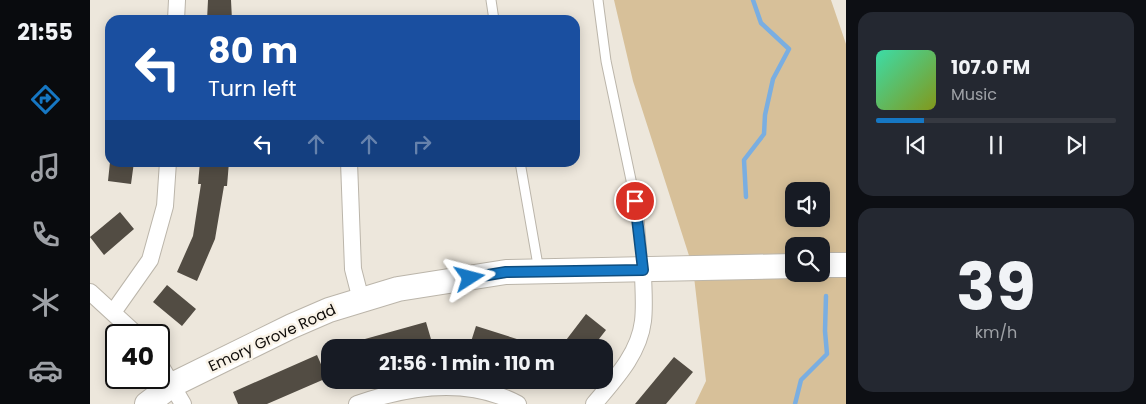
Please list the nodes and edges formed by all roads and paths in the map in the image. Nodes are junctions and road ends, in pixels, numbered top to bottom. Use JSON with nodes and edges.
{"nodes":[{"id":1,"x":177,"y":0,"type":"edge"},
{"id":2,"x":490,"y":0,"type":"edge"},
{"id":3,"x":598,"y":0,"type":"edge"},
{"id":4,"x":176,"y":15,"type":"edge"},
{"id":5,"x":493,"y":15,"type":"edge"},
{"id":6,"x":168,"y":167,"type":"edge"},
{"id":7,"x":349,"y":167,"type":"edge"},
{"id":8,"x":521,"y":167,"type":"edge"},
{"id":9,"x":830,"y":265,"type":"edge"},
{"id":10,"x":846,"y":265,"type":"edge"},
{"id":11,"x":785,"y":266,"type":"edge"},
{"id":12,"x":643,"y":270,"type":"junction"},
{"id":13,"x":539,"y":271,"type":"junction"},
{"id":14,"x":90,"y":292,"type":"edge"},
{"id":15,"x":361,"y":300,"type":"junction"},
{"id":16,"x":114,"y":312,"type":"junction"},
{"id":17,"x":127,"y":324,"type":"edge"},
{"id":18,"x":170,"y":381,"type":"edge"},
{"id":19,"x":178,"y":394,"type":"edge"},
{"id":20,"x":147,"y":404,"type":"edge"},
{"id":21,"x":357,"y":404,"type":"edge"},
{"id":22,"x":518,"y":404,"type":"edge"},
{"id":23,"x":594,"y":404,"type":"edge"}],
"edges":[{"from":1,"to":4,"type":"street"},
{"from":2,"to":5,"type":"lane"},
{"from":3,"to":12,"type":"lane"},
{"from":6,"to":16,"type":"street"},
{"from":7,"to":15,"type":"street"},
{"from":8,"to":13,"type":"lane"},
{"from":9,"to":10,"type":"street"},
{"from":11,"to":12,"type":"street","name":"Emory Grove Road"},
{"from":12,"to":13,"type":"street","name":"Emory Grove Road"},
{"from":12,"to":23,"type":"street"},
{"from":13,"to":15,"type":"street","name":"Emory Grove Road"},
{"from":14,"to":16,"type":"street"},
{"from":15,"to":19,"type":"street","name":"Emory Grove Road"},
{"from":16,"to":17,"type":"street"},
{"from":18,"to":19,"type":"street"},
{"from":19,"to":20,"type":"street","name":"Emory Grove Road"},
{"from":21,"to":22,"type":"street"}]}
